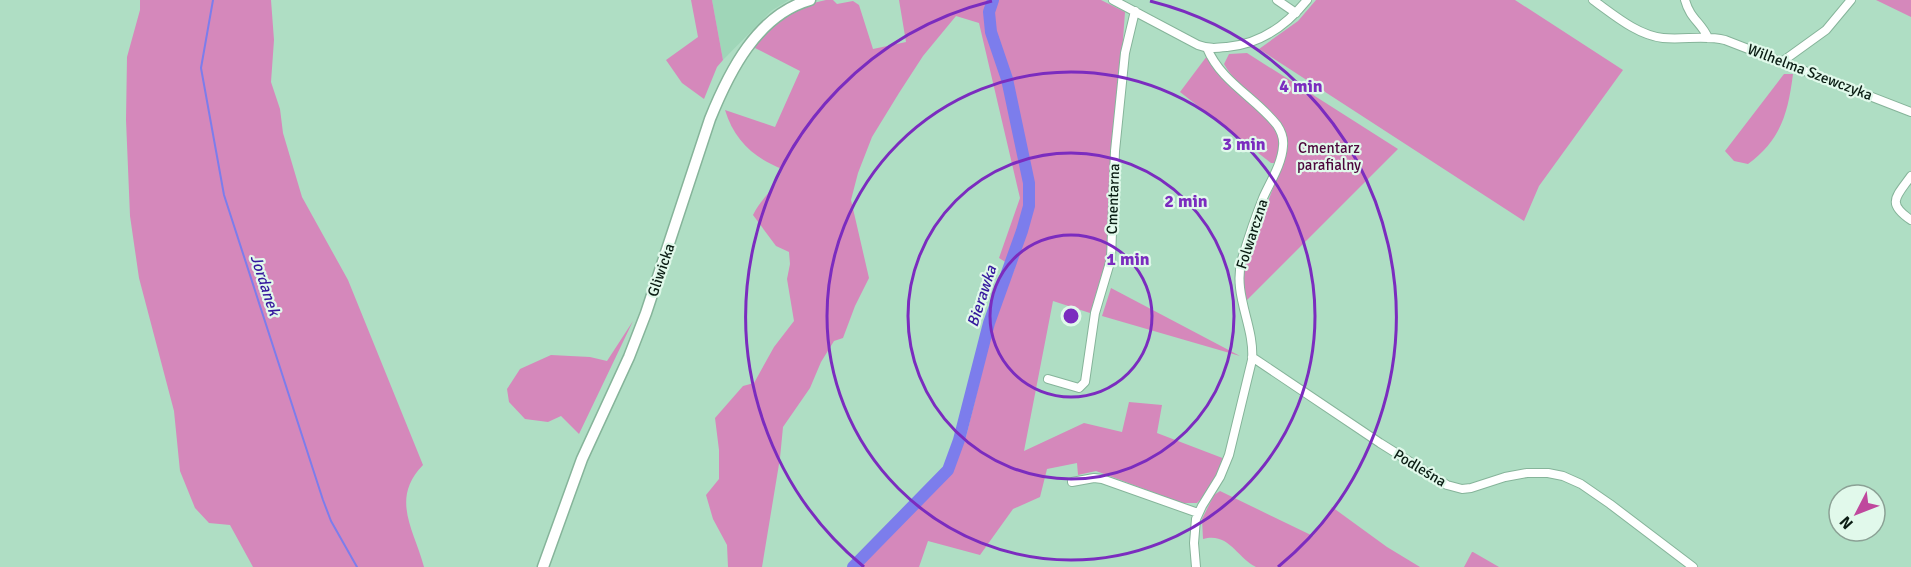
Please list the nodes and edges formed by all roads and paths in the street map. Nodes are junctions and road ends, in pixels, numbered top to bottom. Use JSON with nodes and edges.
{"nodes":[{"id":1,"x":810,"y":0,"type":"edge"},
{"id":2,"x":1113,"y":0,"type":"edge"},
{"id":3,"x":1277,"y":0,"type":"edge"},
{"id":4,"x":1307,"y":0,"type":"edge"},
{"id":5,"x":1593,"y":0,"type":"edge"},
{"id":6,"x":1685,"y":0,"type":"edge"},
{"id":7,"x":1851,"y":0,"type":"edge"},
{"id":8,"x":1135,"y":11,"type":"junction"},
{"id":9,"x":1296,"y":13,"type":"junction"},
{"id":10,"x":1708,"y":38,"type":"junction"},
{"id":11,"x":1208,"y":48,"type":"junction"},
{"id":12,"x":1783,"y":61,"type":"junction"},
{"id":13,"x":1911,"y":112,"type":"edge"},
{"id":14,"x":1911,"y":176,"type":"edge"},
{"id":15,"x":1911,"y":220,"type":"edge"},
{"id":16,"x":1252,"y":357,"type":"junction"},
{"id":17,"x":1048,"y":379,"type":"dead end"},
{"id":18,"x":1072,"y":482,"type":"dead end"},
{"id":19,"x":1198,"y":513,"type":"junction"},
{"id":20,"x":543,"y":567,"type":"edge"},
{"id":21,"x":1196,"y":567,"type":"edge"},
{"id":22,"x":1692,"y":567,"type":"edge"}],
"edges":[{"from":1,"to":20,"type":"main road","name":"Gliwicka"},
{"from":2,"to":8,"type":"street"},
{"from":3,"to":9,"type":"street"},
{"from":4,"to":9,"type":"street"},
{"from":5,"to":10,"type":"street","name":"Wilhelma Szewczyka"},
{"from":6,"to":10,"type":"street"},
{"from":7,"to":12,"type":"street"},
{"from":8,"to":11,"type":"street"},
{"from":8,"to":17,"type":"street","name":"Cmentarna"},
{"from":9,"to":11,"type":"street"},
{"from":10,"to":12,"type":"street","name":"Wilhelma Szewczyka"},
{"from":11,"to":16,"type":"street","name":"Folwarczna"},
{"from":12,"to":13,"type":"street","name":"Wilhelma Szewczyka"},
{"from":14,"to":15,"type":"street"},
{"from":16,"to":19,"type":"street","name":"Folwarczna"},
{"from":16,"to":22,"type":"street","name":"Podleśna"},
{"from":18,"to":19,"type":"street"},
{"from":19,"to":21,"type":"street","name":"Folwarczna"}]}
